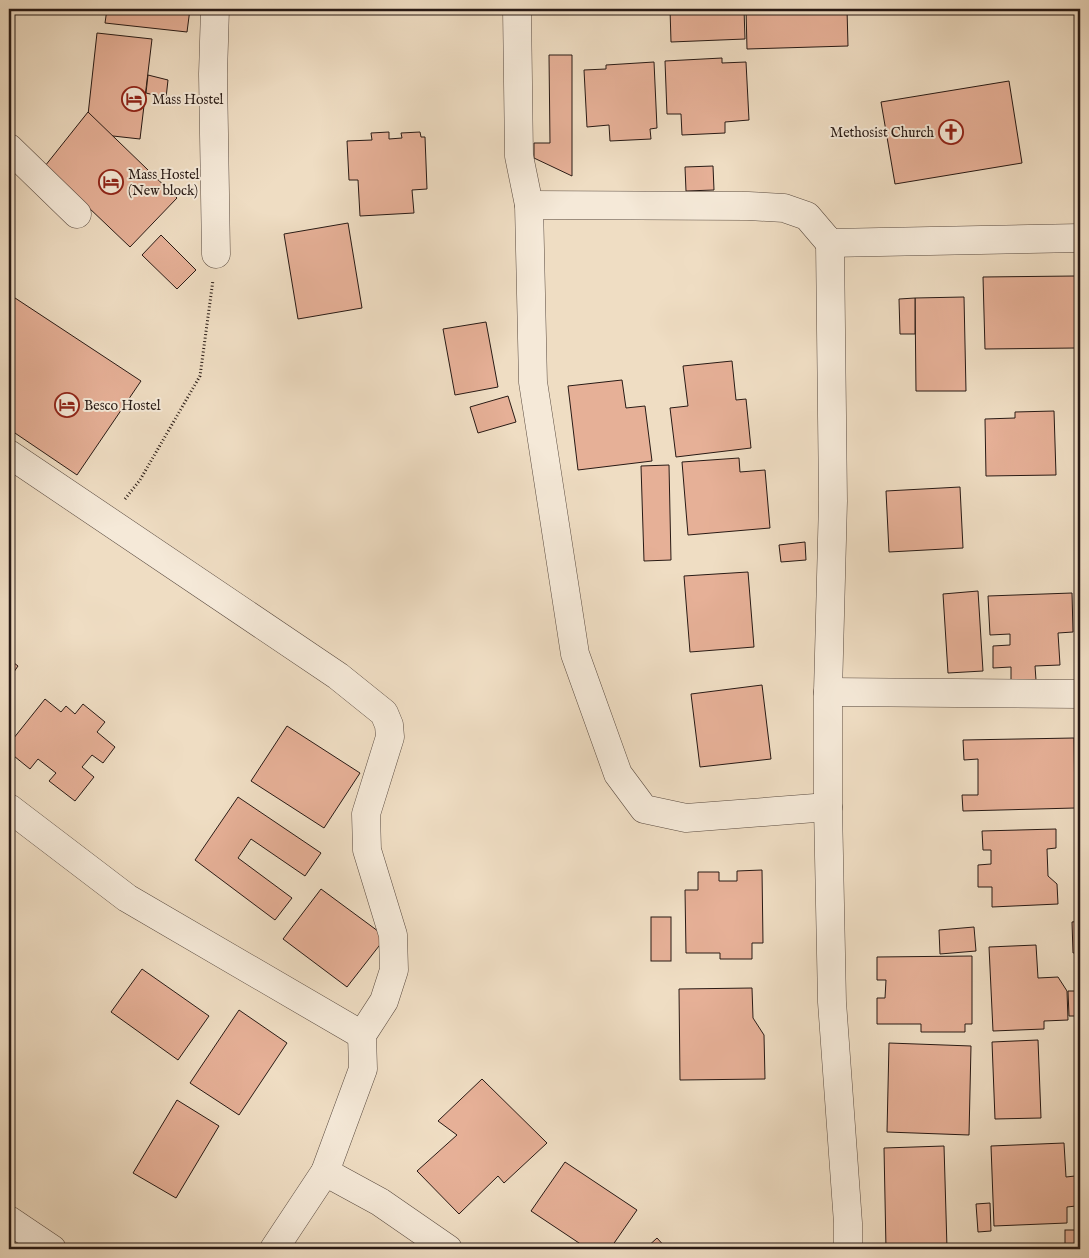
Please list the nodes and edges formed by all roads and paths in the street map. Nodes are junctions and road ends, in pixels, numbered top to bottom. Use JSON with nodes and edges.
{"nodes":[{"id":1,"x":215,"y":9,"type":"edge"},
{"id":2,"x":517,"y":9,"type":"edge"},
{"id":3,"x":9,"y":148,"type":"edge"},
{"id":4,"x":529,"y":205,"type":"junction"},
{"id":5,"x":78,"y":214,"type":"dead end"},
{"id":6,"x":1080,"y":238,"type":"edge"},
{"id":7,"x":830,"y":243,"type":"junction"},
{"id":8,"x":216,"y":254,"type":"joint"},
{"id":9,"x":9,"y":454,"type":"edge"},
{"id":10,"x":107,"y":520,"type":"junction"},
{"id":11,"x":828,"y":692,"type":"junction"},
{"id":12,"x":1080,"y":694,"type":"edge"},
{"id":13,"x":828,"y":806,"type":"junction"},
{"id":14,"x":9,"y":808,"type":"edge"},
{"id":15,"x":362,"y":1035,"type":"junction"},
{"id":16,"x":324,"y":1172,"type":"junction"},
{"id":17,"x":9,"y":1220,"type":"edge"},
{"id":18,"x":52,"y":1249,"type":"edge"},
{"id":19,"x":274,"y":1249,"type":"edge"},
{"id":20,"x":448,"y":1249,"type":"edge"},
{"id":21,"x":848,"y":1249,"type":"edge"}],
"edges":[{"from":1,"to":8,"type":"street"},
{"from":2,"to":4,"type":"street"},
{"from":3,"to":5,"type":"street"},
{"from":4,"to":7,"type":"street"},
{"from":4,"to":13,"type":"street"},
{"from":6,"to":7,"type":"street"},
{"from":7,"to":11,"type":"street"},
{"from":8,"to":10,"type":"path"},
{"from":9,"to":10,"type":"street"},
{"from":10,"to":15,"type":"street"},
{"from":11,"to":12,"type":"street"},
{"from":11,"to":13,"type":"street"},
{"from":13,"to":21,"type":"street"},
{"from":14,"to":15,"type":"street"},
{"from":15,"to":16,"type":"street"},
{"from":16,"to":19,"type":"street"},
{"from":16,"to":20,"type":"street"},
{"from":17,"to":18,"type":"street"}]}
